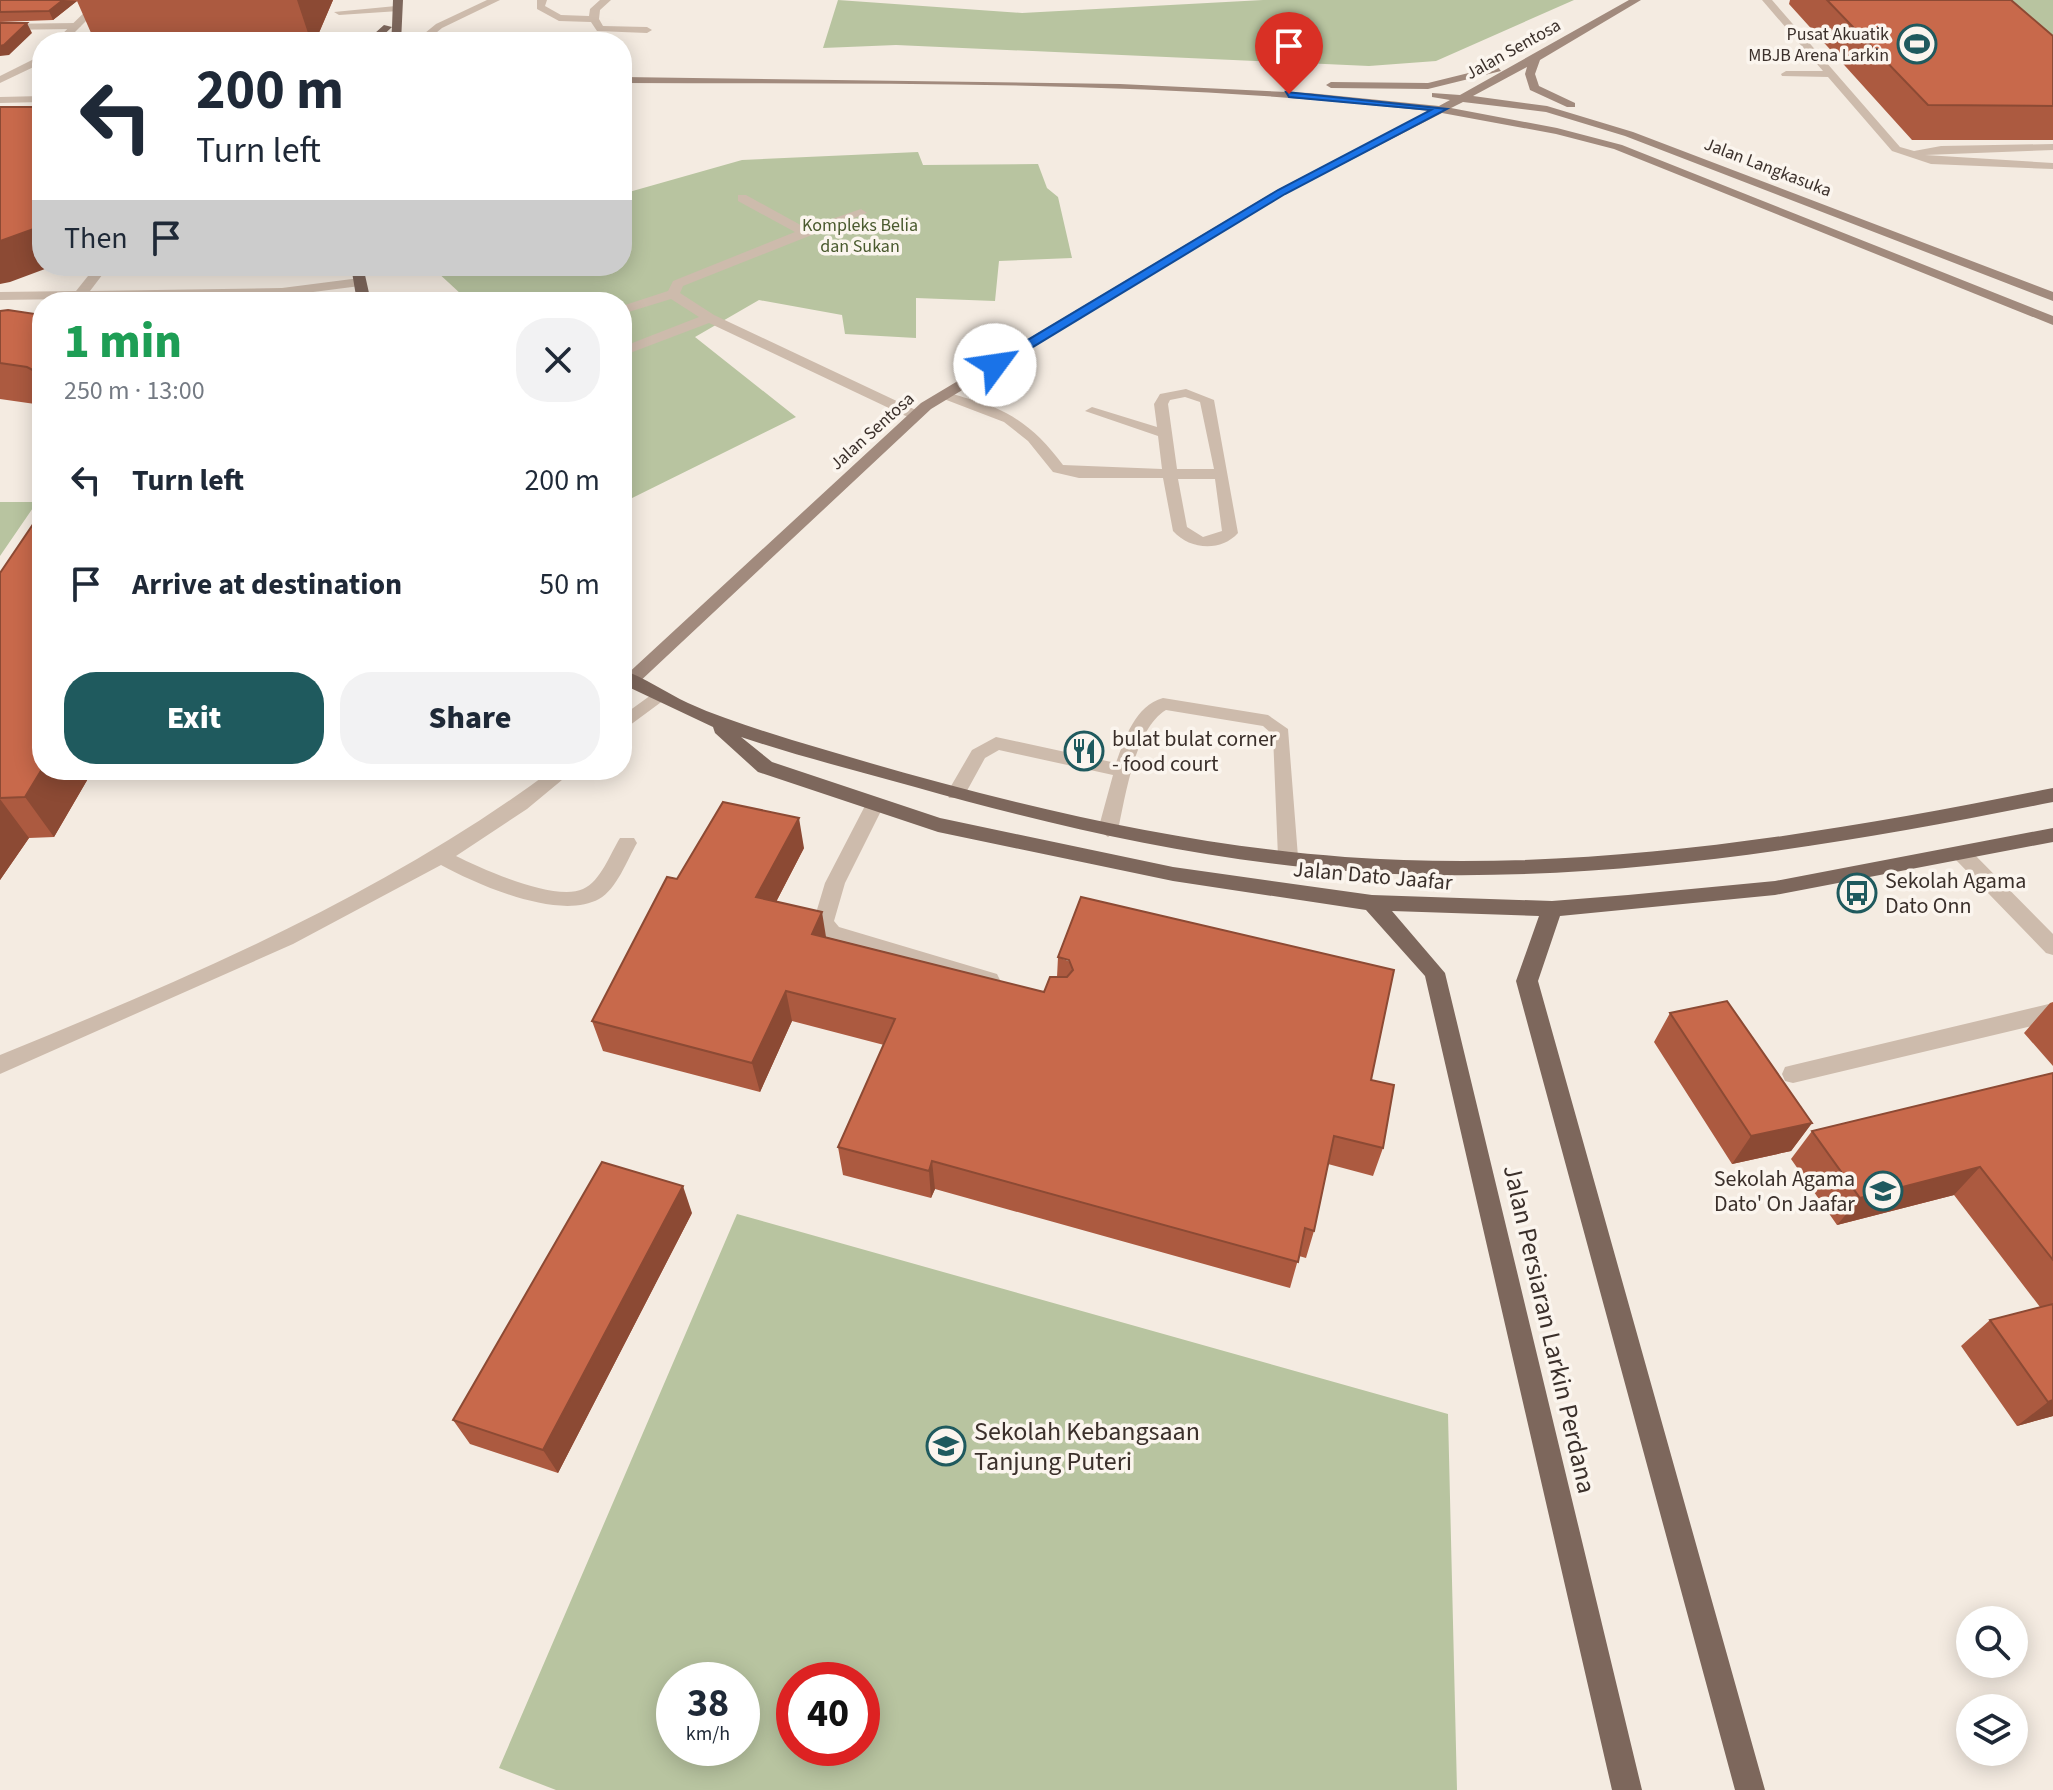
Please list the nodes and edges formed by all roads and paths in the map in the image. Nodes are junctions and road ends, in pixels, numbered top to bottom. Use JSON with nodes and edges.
{"nodes":[{"id":1,"x":102,"y":0,"type":"edge"},
{"id":2,"x":495,"y":0,"type":"edge"},
{"id":3,"x":542,"y":0,"type":"edge"},
{"id":4,"x":606,"y":0,"type":"edge"},
{"id":5,"x":1636,"y":0,"type":"edge"},
{"id":6,"x":1767,"y":0,"type":"edge"},
{"id":7,"x":339,"y":12,"type":"dead end"},
{"id":8,"x":394,"y":15,"type":"edge"},
{"id":9,"x":594,"y":19,"type":"junction"},
{"id":10,"x":0,"y":27,"type":"edge"},
{"id":11,"x":647,"y":30,"type":"dead end"},
{"id":12,"x":78,"y":31,"type":"joint"},
{"id":13,"x":379,"y":32,"type":"edge"},
{"id":14,"x":406,"y":32,"type":"edge"},
{"id":15,"x":432,"y":32,"type":"edge"},
{"id":16,"x":1535,"y":58,"type":"junction"},
{"id":17,"x":32,"y":63,"type":"edge"},
{"id":18,"x":32,"y":65,"type":"edge"},
{"id":19,"x":0,"y":66,"type":"edge"},
{"id":20,"x":632,"y":71,"type":"edge"},
{"id":21,"x":1786,"y":74,"type":"dead end"},
{"id":22,"x":1830,"y":74,"type":"junction"},
{"id":23,"x":0,"y":80,"type":"edge"},
{"id":24,"x":632,"y":80,"type":"edge"},
{"id":25,"x":32,"y":83,"type":"edge"},
{"id":26,"x":1311,"y":85,"type":"junction"},
{"id":27,"x":0,"y":88,"type":"edge"},
{"id":28,"x":1463,"y":98,"type":"junction"},
{"id":29,"x":32,"y":99,"type":"edge"},
{"id":30,"x":0,"y":100,"type":"edge"},
{"id":31,"x":1442,"y":109,"type":"junction"},
{"id":32,"x":1629,"y":134,"type":"junction"},
{"id":33,"x":2053,"y":147,"type":"edge"},
{"id":34,"x":1911,"y":156,"type":"junction"},
{"id":35,"x":2053,"y":166,"type":"edge"},
{"id":36,"x":742,"y":198,"type":"dead end"},
{"id":37,"x":861,"y":213,"type":"dead end"},
{"id":38,"x":805,"y":232,"type":"junction"},
{"id":39,"x":95,"y":276,"type":"edge"},
{"id":40,"x":359,"y":276,"type":"edge"},
{"id":41,"x":360,"y":282,"type":"junction"},
{"id":42,"x":82,"y":292,"type":"edge"},
{"id":43,"x":282,"y":292,"type":"edge"},
{"id":44,"x":361,"y":292,"type":"edge"},
{"id":45,"x":673,"y":294,"type":"junction"},
{"id":46,"x":2050,"y":294,"type":"edge"},
{"id":47,"x":0,"y":296,"type":"edge"},
{"id":48,"x":32,"y":296,"type":"edge"},
{"id":49,"x":632,"y":307,"type":"edge"},
{"id":50,"x":709,"y":318,"type":"junction"},
{"id":51,"x":2053,"y":321,"type":"edge"},
{"id":52,"x":632,"y":348,"type":"edge"},
{"id":53,"x":943,"y":396,"type":"junction"},
{"id":54,"x":1092,"y":411,"type":"dead end"},
{"id":55,"x":915,"y":415,"type":"junction"},
{"id":56,"x":1165,"y":434,"type":"junction"},
{"id":57,"x":1170,"y":474,"type":"junction"},
{"id":58,"x":1222,"y":474,"type":"junction"},
{"id":59,"x":632,"y":673,"type":"edge"},
{"id":60,"x":632,"y":681,"type":"edge"},
{"id":61,"x":658,"y":696,"type":"junction"},
{"id":62,"x":632,"y":717,"type":"edge"},
{"id":63,"x":715,"y":724,"type":"junction"},
{"id":64,"x":1123,"y":771,"type":"junction"},
{"id":65,"x":552,"y":780,"type":"edge"},
{"id":66,"x":956,"y":793,"type":"junction"},
{"id":67,"x":2053,"y":795,"type":"edge"},
{"id":68,"x":875,"y":805,"type":"junction"},
{"id":69,"x":1108,"y":830,"type":"junction"},
{"id":70,"x":2053,"y":835,"type":"edge"},
{"id":71,"x":627,"y":843,"type":"dead end"},
{"id":72,"x":1963,"y":855,"type":"junction"},
{"id":73,"x":442,"y":857,"type":"junction"},
{"id":74,"x":1288,"y":857,"type":"junction"},
{"id":75,"x":1372,"y":903,"type":"junction"},
{"id":76,"x":1552,"y":909,"type":"junction"},
{"id":77,"x":2053,"y":947,"type":"edge"},
{"id":78,"x":1017,"y":987,"type":"edge"},
{"id":79,"x":2053,"y":1012,"type":"edge"},
{"id":80,"x":0,"y":1065,"type":"edge"},
{"id":81,"x":1793,"y":1074,"type":"dead end"},
{"id":82,"x":1627,"y":1790,"type":"edge"},
{"id":83,"x":1750,"y":1790,"type":"edge"}],
"edges":[{"from":1,"to":12,"type":"street"},
{"from":2,"to":15,"type":"street"},
{"from":3,"to":9,"type":"street"},
{"from":4,"to":9,"type":"street"},
{"from":5,"to":16,"type":"main road","name":"Jalan Sentosa"},
{"from":6,"to":22,"type":"street"},
{"from":7,"to":8,"type":"street"},
{"from":8,"to":13,"type":"main road"},
{"from":8,"to":14,"type":"main road"},
{"from":9,"to":11,"type":"street"},
{"from":10,"to":12,"type":"street"},
{"from":16,"to":26,"type":"main road"},
{"from":16,"to":28,"type":"main road","name":"Jalan Sentosa"},
{"from":16,"to":32,"type":"main road"},
{"from":17,"to":19,"type":"street"},
{"from":18,"to":23,"type":"street"},
{"from":20,"to":26,"type":"main road"},
{"from":21,"to":22,"type":"street"},
{"from":22,"to":34,"type":"street"},
{"from":24,"to":31,"type":"main road"},
{"from":25,"to":27,"type":"street"},
{"from":26,"to":28,"type":"main road","name":"Jalan Langkasuka"},
{"from":28,"to":31,"type":"main road","name":"Jalan Sentosa"},
{"from":28,"to":32,"type":"main road","name":"Jalan Langkasuka"},
{"from":29,"to":30,"type":"street"},
{"from":31,"to":51,"type":"main road"},
{"from":31,"to":53,"type":"main road","name":"Jalan Sentosa"},
{"from":32,"to":46,"type":"main road","name":"Jalan Langkasuka"},
{"from":33,"to":34,"type":"street"},
{"from":34,"to":35,"type":"street"},
{"from":36,"to":38,"type":"street"},
{"from":37,"to":38,"type":"street"},
{"from":38,"to":45,"type":"street"},
{"from":39,"to":42,"type":"street"},
{"from":40,"to":41,"type":"main road"},
{"from":41,"to":43,"type":"street"},
{"from":41,"to":44,"type":"main road"},
{"from":45,"to":49,"type":"street"},
{"from":45,"to":50,"type":"street"},
{"from":47,"to":48,"type":"street"},
{"from":50,"to":52,"type":"street"},
{"from":50,"to":55,"type":"street"},
{"from":53,"to":55,"type":"main road","name":"Jalan Sentosa"},
{"from":53,"to":57,"type":"street"},
{"from":54,"to":56,"type":"street"},
{"from":55,"to":59,"type":"main road","name":"Jalan Sentosa"},
{"from":56,"to":57,"type":"street"},
{"from":56,"to":58,"type":"street"},
{"from":57,"to":58,"type":"street"},
{"from":57,"to":58,"type":"street"},
{"from":60,"to":61,"type":"main road","name":"Jalan Dato Jaafar"},
{"from":61,"to":62,"type":"street"},
{"from":61,"to":63,"type":"main road","name":"Jalan Dato Jaafar"},
{"from":63,"to":66,"type":"main road","name":"Jalan Dato Jaafar"},
{"from":63,"to":68,"type":"main road","name":"Jalan Dato Jaafar"},
{"from":64,"to":66,"type":"street"},
{"from":64,"to":69,"type":"street"},
{"from":64,"to":74,"type":"street"},
{"from":65,"to":73,"type":"street"},
{"from":66,"to":69,"type":"main road","name":"Jalan Dato Jaafar"},
{"from":67,"to":74,"type":"main road","name":"Jalan Dato Jaafar"},
{"from":68,"to":75,"type":"main road","name":"Jalan Dato Jaafar"},
{"from":68,"to":78,"type":"street"},
{"from":69,"to":74,"type":"main road","name":"Jalan Dato Jaafar"},
{"from":70,"to":72,"type":"main road","name":"Jalan Dato Jaafar"},
{"from":71,"to":73,"type":"street"},
{"from":72,"to":76,"type":"main road","name":"Jalan Dato Jaafar"},
{"from":72,"to":77,"type":"street"},
{"from":73,"to":80,"type":"street"},
{"from":75,"to":76,"type":"main road","name":"Jalan Dato Jaafar"},
{"from":75,"to":82,"type":"main road","name":"Jalan Persiaran Larkin Perdana"},
{"from":76,"to":83,"type":"main road"},
{"from":79,"to":81,"type":"street"}]}
